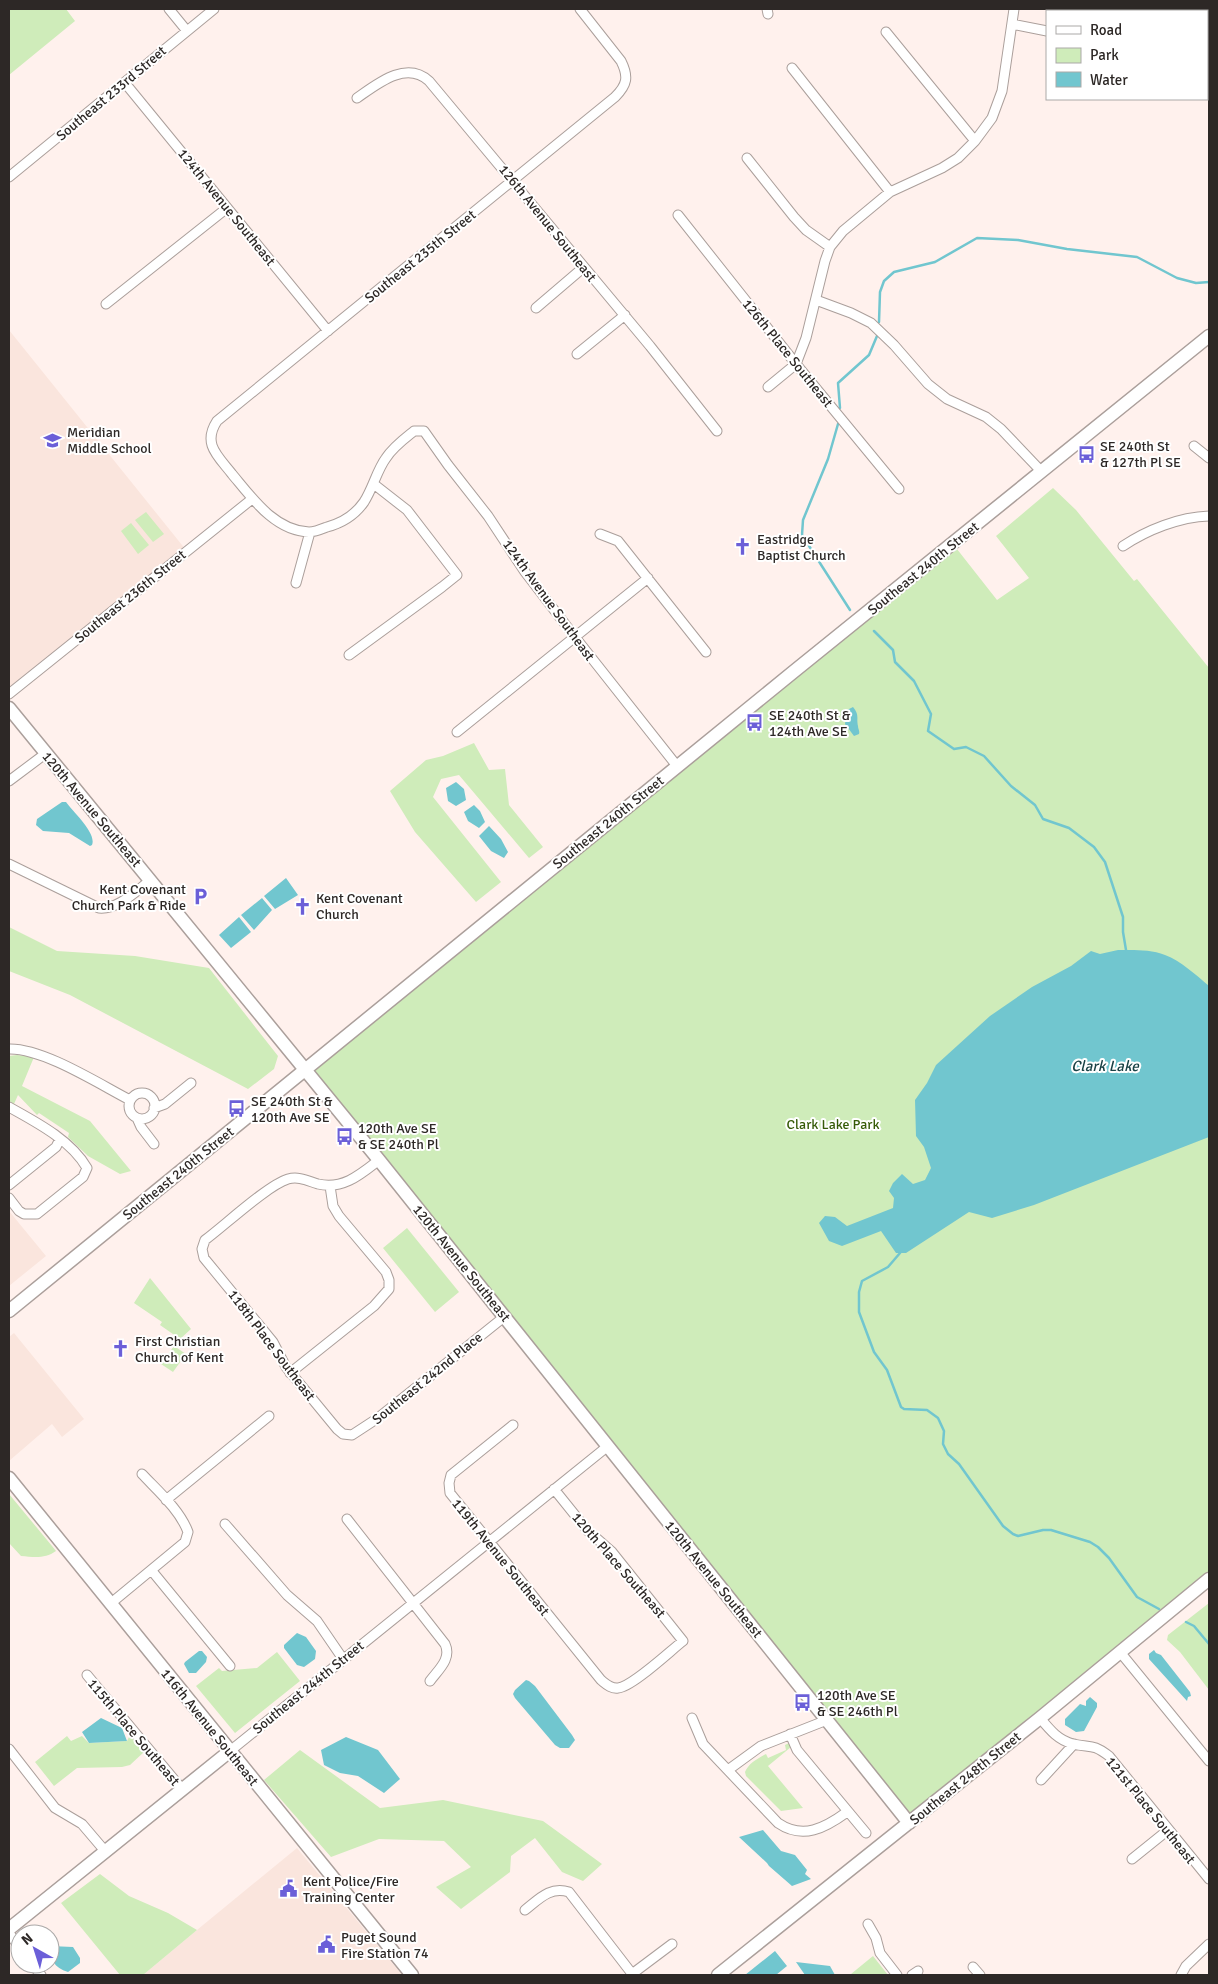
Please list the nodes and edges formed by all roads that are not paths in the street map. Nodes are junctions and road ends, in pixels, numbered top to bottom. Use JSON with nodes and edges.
{"nodes":[{"id":1,"x":169,"y":9,"type":"edge"},
{"id":2,"x":214,"y":9,"type":"edge"},
{"id":3,"x":580,"y":9,"type":"edge"},
{"id":4,"x":1014,"y":9,"type":"edge"},
{"id":5,"x":1012,"y":24,"type":"junction"},
{"id":6,"x":187,"y":31,"type":"junction"},
{"id":7,"x":1046,"y":31,"type":"edge"},
{"id":8,"x":886,"y":32,"type":"dead end"},
{"id":9,"x":792,"y":68,"type":"dead end"},
{"id":10,"x":125,"y":83,"type":"junction"},
{"id":11,"x":357,"y":98,"type":"dead end"},
{"id":12,"x":975,"y":141,"type":"junction"},
{"id":13,"x":746,"y":158,"type":"dead end"},
{"id":14,"x":9,"y":177,"type":"edge"},
{"id":15,"x":513,"y":180,"type":"junction"},
{"id":16,"x":890,"y":192,"type":"junction"},
{"id":17,"x":227,"y":208,"type":"junction"},
{"id":18,"x":678,"y":215,"type":"dead end"},
{"id":19,"x":830,"y":247,"type":"junction"},
{"id":20,"x":584,"y":266,"type":"junction"},
{"id":21,"x":816,"y":300,"type":"junction"},
{"id":22,"x":106,"y":304,"type":"dead end"},
{"id":23,"x":536,"y":308,"type":"dead end"},
{"id":24,"x":624,"y":315,"type":"junction"},
{"id":25,"x":328,"y":332,"type":"junction"},
{"id":26,"x":1209,"y":336,"type":"edge"},
{"id":27,"x":577,"y":354,"type":"dead end"},
{"id":28,"x":796,"y":364,"type":"junction"},
{"id":29,"x":768,"y":386,"type":"dead end"},
{"id":30,"x":718,"y":431,"type":"dead end"},
{"id":31,"x":1194,"y":446,"type":"dead end"},
{"id":32,"x":1209,"y":458,"type":"edge"},
{"id":33,"x":1041,"y":471,"type":"junction"},
{"id":34,"x":374,"y":485,"type":"junction"},
{"id":35,"x":899,"y":489,"type":"dead end"},
{"id":36,"x":252,"y":499,"type":"junction"},
{"id":37,"x":1209,"y":516,"type":"edge"},
{"id":38,"x":310,"y":532,"type":"junction"},
{"id":39,"x":600,"y":534,"type":"dead end"},
{"id":40,"x":1122,"y":546,"type":"dead end"},
{"id":41,"x":648,"y":578,"type":"junction"},
{"id":42,"x":296,"y":583,"type":"dead end"},
{"id":43,"x":574,"y":637,"type":"junction"},
{"id":44,"x":706,"y":652,"type":"dead end"},
{"id":45,"x":348,"y":655,"type":"dead end"},
{"id":46,"x":9,"y":694,"type":"edge"},
{"id":47,"x":9,"y":708,"type":"edge"},
{"id":48,"x":457,"y":732,"type":"dead end"},
{"id":49,"x":46,"y":754,"type":"junction"},
{"id":50,"x":677,"y":766,"type":"junction"},
{"id":51,"x":9,"y":782,"type":"edge"},
{"id":52,"x":9,"y":864,"type":"edge"},
{"id":53,"x":151,"y":880,"type":"junction"},
{"id":54,"x":9,"y":1050,"type":"edge"},
{"id":55,"x":305,"y":1069,"type":"junction"},
{"id":56,"x":191,"y":1083,"type":"dead end"},
{"id":57,"x":130,"y":1100,"type":"junction"},
{"id":58,"x":9,"y":1107,"type":"edge"},
{"id":59,"x":154,"y":1108,"type":"junction"},
{"id":60,"x":137,"y":1118,"type":"junction"},
{"id":61,"x":60,"y":1140,"type":"junction"},
{"id":62,"x":154,"y":1144,"type":"dead end"},
{"id":63,"x":380,"y":1160,"type":"junction"},
{"id":64,"x":9,"y":1185,"type":"edge"},
{"id":65,"x":330,"y":1186,"type":"junction"},
{"id":66,"x":9,"y":1198,"type":"edge"},
{"id":67,"x":9,"y":1311,"type":"edge"},
{"id":68,"x":504,"y":1316,"type":"junction"},
{"id":69,"x":290,"y":1373,"type":"junction"},
{"id":70,"x":269,"y":1416,"type":"dead end"},
{"id":71,"x":513,"y":1425,"type":"dead end"},
{"id":72,"x":349,"y":1434,"type":"joint"},
{"id":73,"x":608,"y":1446,"type":"junction"},
{"id":74,"x":142,"y":1474,"type":"dead end"},
{"id":75,"x":9,"y":1478,"type":"edge"},
{"id":76,"x":554,"y":1489,"type":"junction"},
{"id":77,"x":166,"y":1500,"type":"junction"},
{"id":78,"x":347,"y":1520,"type":"dead end"},
{"id":79,"x":224,"y":1524,"type":"dead end"},
{"id":80,"x":489,"y":1542,"type":"junction"},
{"id":81,"x":152,"y":1570,"type":"junction"},
{"id":82,"x":1209,"y":1579,"type":"edge"},
{"id":83,"x":413,"y":1603,"type":"junction"},
{"id":84,"x":110,"y":1604,"type":"junction"},
{"id":85,"x":1120,"y":1652,"type":"junction"},
{"id":86,"x":343,"y":1659,"type":"junction"},
{"id":87,"x":230,"y":1666,"type":"dead end"},
{"id":88,"x":87,"y":1674,"type":"dead end"},
{"id":89,"x":430,"y":1681,"type":"dead end"},
{"id":90,"x":619,"y":1688,"type":"joint"},
{"id":91,"x":692,"y":1718,"type":"dead end"},
{"id":92,"x":1040,"y":1718,"type":"junction"},
{"id":93,"x":827,"y":1720,"type":"junction"},
{"id":94,"x":790,"y":1734,"type":"junction"},
{"id":95,"x":1074,"y":1744,"type":"junction"},
{"id":96,"x":9,"y":1749,"type":"edge"},
{"id":97,"x":230,"y":1751,"type":"junction"},
{"id":98,"x":1209,"y":1762,"type":"edge"},
{"id":99,"x":728,"y":1770,"type":"junction"},
{"id":100,"x":1041,"y":1780,"type":"dead end"},
{"id":101,"x":182,"y":1789,"type":"junction"},
{"id":102,"x":847,"y":1812,"type":"junction"},
{"id":103,"x":909,"y":1823,"type":"junction"},
{"id":104,"x":1168,"y":1830,"type":"junction"},
{"id":105,"x":866,"y":1833,"type":"dead end"},
{"id":106,"x":105,"y":1851,"type":"junction"},
{"id":107,"x":1132,"y":1859,"type":"dead end"},
{"id":108,"x":1209,"y":1880,"type":"edge"},
{"id":109,"x":525,"y":1910,"type":"dead end"},
{"id":110,"x":868,"y":1924,"type":"dead end"},
{"id":111,"x":9,"y":1928,"type":"edge"},
{"id":112,"x":672,"y":1944,"type":"dead end"},
{"id":113,"x":1209,"y":1944,"type":"edge"},
{"id":114,"x":973,"y":1967,"type":"dead end"},
{"id":115,"x":412,"y":1975,"type":"edge"},
{"id":116,"x":633,"y":1975,"type":"edge"},
{"id":117,"x":718,"y":1975,"type":"edge"},
{"id":118,"x":897,"y":1975,"type":"edge"},
{"id":119,"x":980,"y":1975,"type":"edge"},
{"id":120,"x":1181,"y":1975,"type":"edge"}],
"edges":[{"from":1,"to":6,"type":"street"},
{"from":2,"to":6,"type":"street","name":"Southeast 233rd Street"},
{"from":3,"to":15,"type":"street","name":"Southeast 235th Street"},
{"from":4,"to":5,"type":"street"},
{"from":5,"to":7,"type":"street"},
{"from":5,"to":12,"type":"street"},
{"from":6,"to":10,"type":"street","name":"Southeast 233rd Street"},
{"from":8,"to":12,"type":"street"},
{"from":9,"to":16,"type":"street"},
{"from":10,"to":14,"type":"street","name":"Southeast 233rd Street"},
{"from":10,"to":17,"type":"street","name":"124th Avenue Southeast"},
{"from":11,"to":15,"type":"street","name":"126th Avenue Southeast"},
{"from":12,"to":16,"type":"street"},
{"from":13,"to":19,"type":"street"},
{"from":15,"to":20,"type":"street","name":"126th Avenue Southeast"},
{"from":15,"to":25,"type":"street","name":"Southeast 235th Street"},
{"from":16,"to":19,"type":"street"},
{"from":17,"to":22,"type":"street"},
{"from":17,"to":25,"type":"street","name":"124th Avenue Southeast"},
{"from":18,"to":28,"type":"street","name":"126th Place Southeast"},
{"from":19,"to":21,"type":"street"},
{"from":20,"to":23,"type":"street"},
{"from":20,"to":24,"type":"street","name":"126th Avenue Southeast"},
{"from":21,"to":28,"type":"street"},
{"from":21,"to":33,"type":"street"},
{"from":24,"to":27,"type":"street"},
{"from":24,"to":30,"type":"street","name":"126th Avenue Southeast"},
{"from":25,"to":36,"type":"street","name":"Southeast 235th Street"},
{"from":26,"to":33,"type":"street","name":"Southeast 240th Street"},
{"from":28,"to":29,"type":"street"},
{"from":28,"to":35,"type":"street","name":"126th Place Southeast"},
{"from":31,"to":32,"type":"street"},
{"from":33,"to":50,"type":"street","name":"Southeast 240th Street"},
{"from":34,"to":38,"type":"street"},
{"from":34,"to":43,"type":"street","name":"124th Avenue Southeast"},
{"from":34,"to":45,"type":"street"},
{"from":36,"to":38,"type":"street"},
{"from":36,"to":46,"type":"street","name":"Southeast 236th Street"},
{"from":37,"to":40,"type":"street"},
{"from":38,"to":42,"type":"street"},
{"from":39,"to":41,"type":"street"},
{"from":41,"to":43,"type":"street"},
{"from":41,"to":44,"type":"street"},
{"from":43,"to":48,"type":"street"},
{"from":43,"to":50,"type":"street","name":"124th Avenue Southeast"},
{"from":47,"to":49,"type":"street","name":"120th Avenue Southeast"},
{"from":49,"to":51,"type":"street"},
{"from":49,"to":53,"type":"street","name":"120th Avenue Southeast"},
{"from":50,"to":55,"type":"street","name":"Southeast 240th Street"},
{"from":52,"to":53,"type":"street"},
{"from":53,"to":55,"type":"street","name":"120th Avenue Southeast"},
{"from":54,"to":57,"type":"street"},
{"from":55,"to":63,"type":"street","name":"120th Avenue Southeast"},
{"from":55,"to":67,"type":"street","name":"Southeast 240th Street"},
{"from":56,"to":59,"type":"street"},
{"from":57,"to":59,"type":"street"},
{"from":57,"to":60,"type":"street"},
{"from":58,"to":61,"type":"street"},
{"from":59,"to":60,"type":"street"},
{"from":60,"to":62,"type":"street"},
{"from":61,"to":64,"type":"street"},
{"from":61,"to":66,"type":"street"},
{"from":63,"to":65,"type":"street"},
{"from":63,"to":68,"type":"street","name":"120th Avenue Southeast"},
{"from":65,"to":69,"type":"street"},
{"from":65,"to":69,"type":"street","name":"118th Place Southeast"},
{"from":68,"to":72,"type":"street","name":"Southeast 242nd Place"},
{"from":68,"to":73,"type":"street","name":"120th Avenue Southeast"},
{"from":69,"to":72,"type":"street","name":"118th Place Southeast"},
{"from":70,"to":77,"type":"street"},
{"from":71,"to":80,"type":"street","name":"119th Avenue Southeast"},
{"from":73,"to":76,"type":"street","name":"Southeast 244th Street"},
{"from":73,"to":93,"type":"street","name":"120th Avenue Southeast"},
{"from":74,"to":77,"type":"street"},
{"from":75,"to":84,"type":"street","name":"116th Avenue Southeast"},
{"from":76,"to":80,"type":"street","name":"Southeast 244th Street"},
{"from":76,"to":90,"type":"street","name":"120th Place Southeast"},
{"from":77,"to":81,"type":"street"},
{"from":78,"to":83,"type":"street"},
{"from":79,"to":86,"type":"street"},
{"from":80,"to":83,"type":"street","name":"Southeast 244th Street"},
{"from":80,"to":90,"type":"street","name":"119th Avenue Southeast"},
{"from":81,"to":84,"type":"street"},
{"from":81,"to":87,"type":"street"},
{"from":82,"to":85,"type":"street","name":"Southeast 248th Street"},
{"from":83,"to":86,"type":"street","name":"Southeast 244th Street"},
{"from":83,"to":89,"type":"street"},
{"from":84,"to":97,"type":"street","name":"116th Avenue Southeast"},
{"from":85,"to":92,"type":"street","name":"Southeast 248th Street"},
{"from":85,"to":98,"type":"street"},
{"from":86,"to":97,"type":"street","name":"Southeast 244th Street"},
{"from":88,"to":101,"type":"street","name":"115th Place Southeast"},
{"from":91,"to":99,"type":"street"},
{"from":92,"to":95,"type":"street","name":"121st Place Southeast"},
{"from":92,"to":103,"type":"street","name":"Southeast 248th Street"},
{"from":93,"to":94,"type":"street"},
{"from":93,"to":103,"type":"street","name":"120th Avenue Southeast"},
{"from":94,"to":99,"type":"street"},
{"from":94,"to":102,"type":"street"},
{"from":95,"to":100,"type":"street"},
{"from":95,"to":104,"type":"street","name":"121st Place Southeast"},
{"from":96,"to":106,"type":"street"},
{"from":97,"to":101,"type":"street","name":"Southeast 244th Street"},
{"from":97,"to":115,"type":"street","name":"116th Avenue Southeast"},
{"from":99,"to":102,"type":"street"},
{"from":101,"to":106,"type":"street","name":"Southeast 244th Street"},
{"from":102,"to":105,"type":"street"},
{"from":103,"to":117,"type":"street","name":"Southeast 248th Street"},
{"from":104,"to":107,"type":"street"},
{"from":104,"to":108,"type":"street","name":"121st Place Southeast"},
{"from":106,"to":111,"type":"street","name":"Southeast 244th Street"},
{"from":109,"to":116,"type":"street"},
{"from":110,"to":118,"type":"street"},
{"from":112,"to":116,"type":"street"},
{"from":113,"to":120,"type":"street"},
{"from":114,"to":119,"type":"street"}]}
